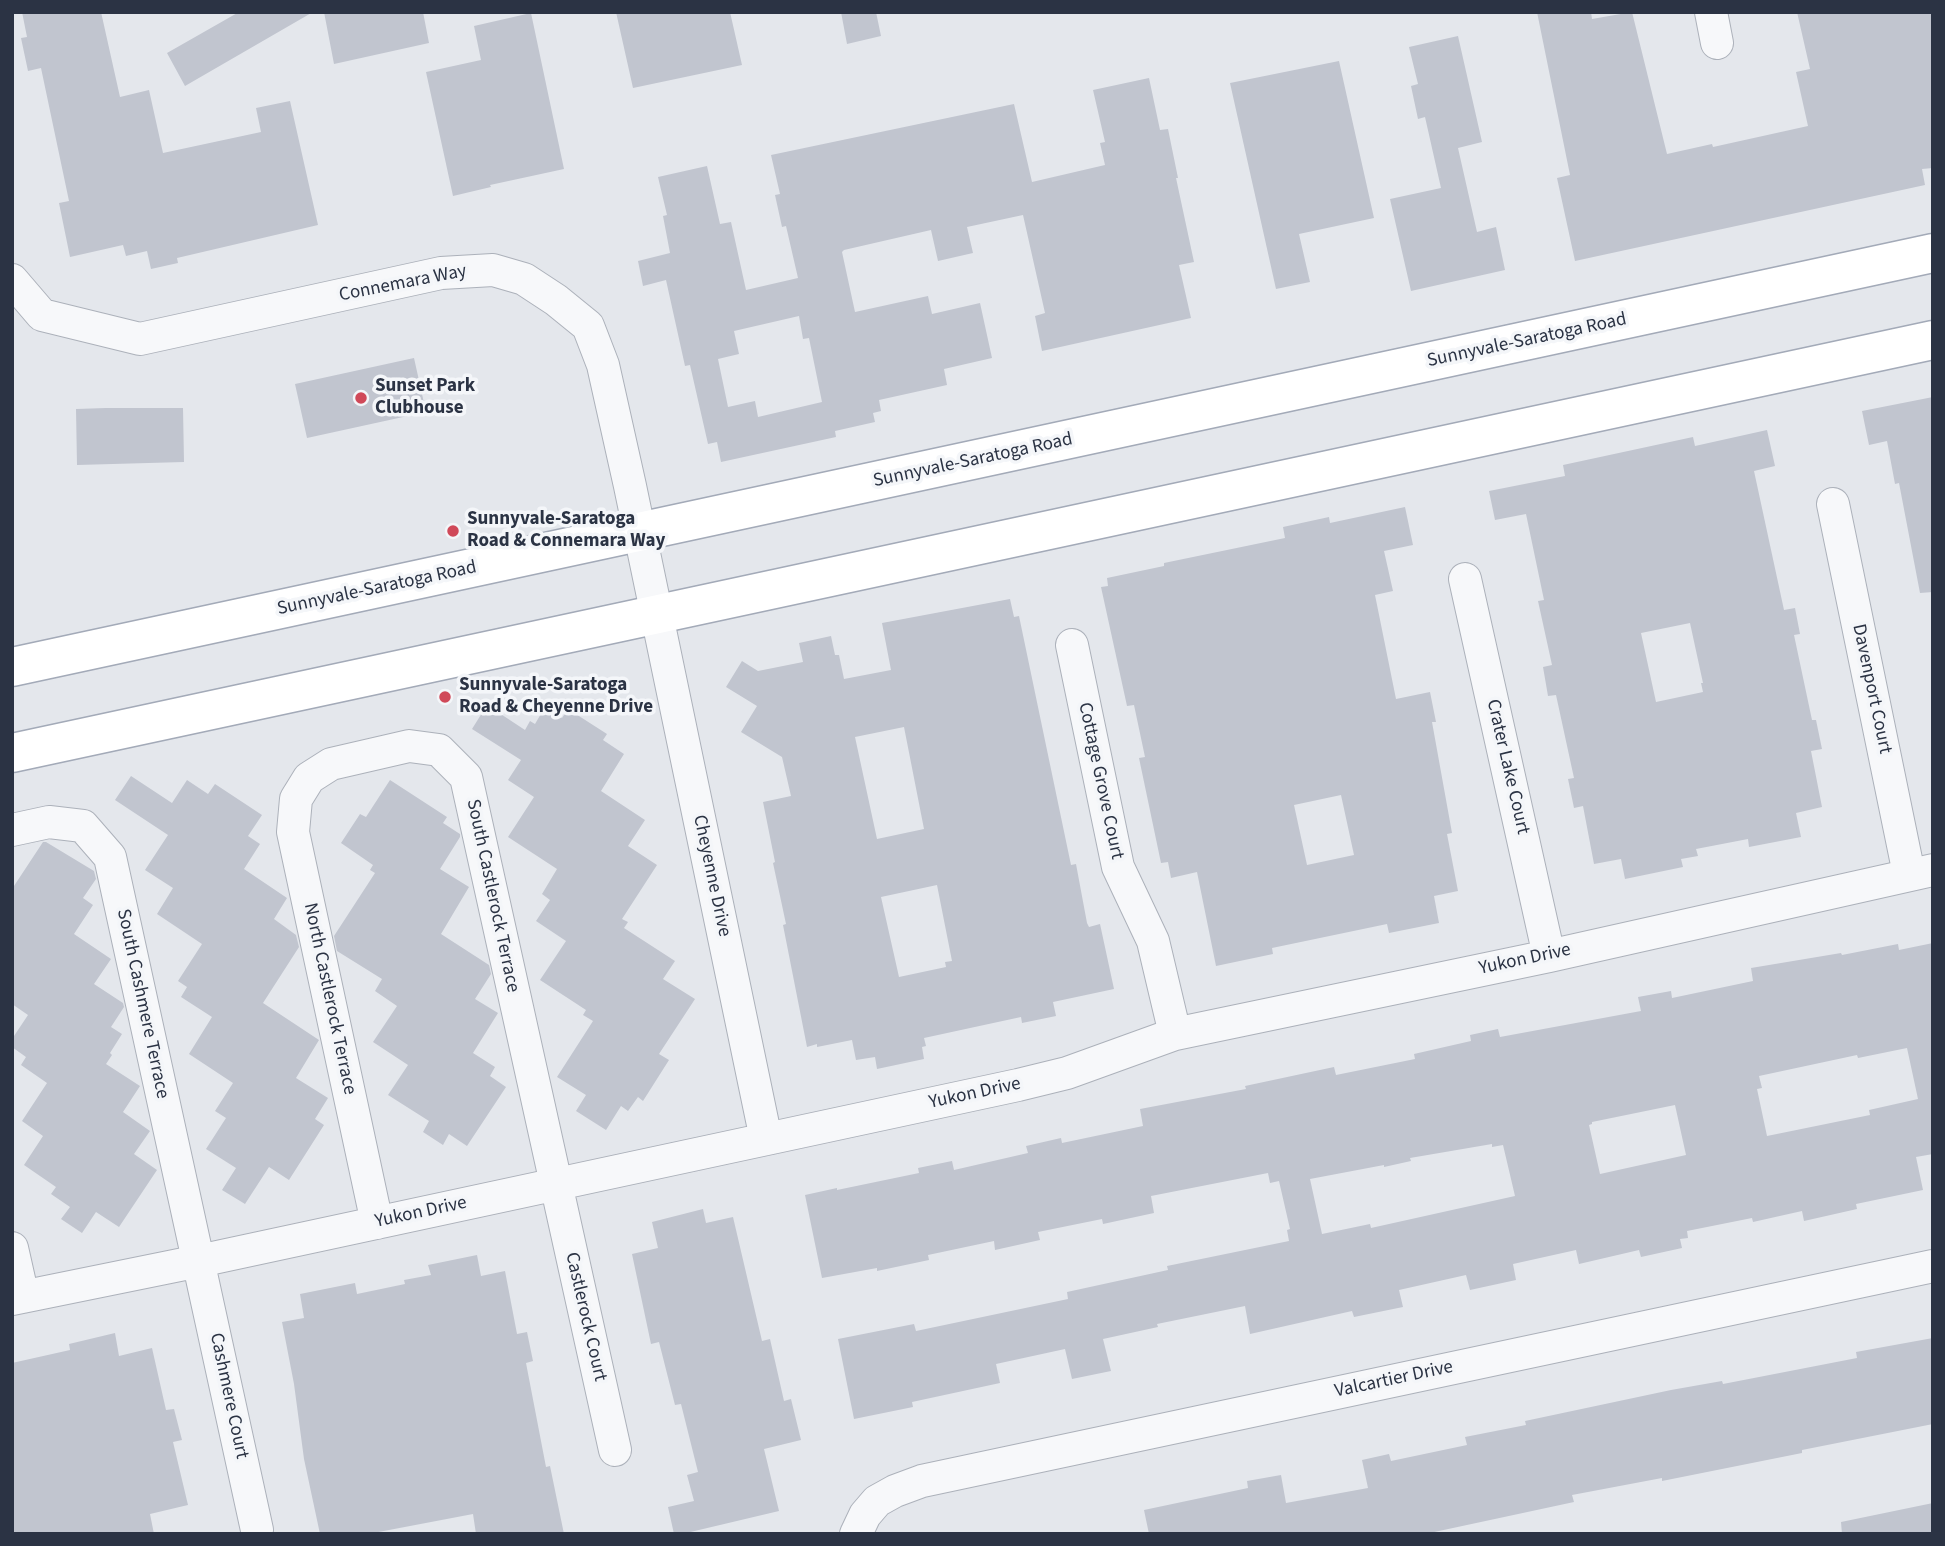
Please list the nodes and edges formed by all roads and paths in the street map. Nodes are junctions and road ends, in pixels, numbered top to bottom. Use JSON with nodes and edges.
{"nodes":[{"id":1,"x":1711,"y":12,"type":"edge"},
{"id":2,"x":1717,"y":43,"type":"dead end"},
{"id":3,"x":1933,"y":253,"type":"edge"},
{"id":4,"x":12,"y":280,"type":"edge"},
{"id":5,"x":1933,"y":340,"type":"edge"},
{"id":6,"x":1833,"y":504,"type":"dead end"},
{"id":7,"x":640,"y":533,"type":"junction"},
{"id":8,"x":1465,"y":579,"type":"dead end"},
{"id":9,"x":658,"y":613,"type":"junction"},
{"id":10,"x":1072,"y":645,"type":"dead end"},
{"id":11,"x":12,"y":667,"type":"edge"},
{"id":12,"x":12,"y":753,"type":"edge"},
{"id":13,"x":309,"y":778,"type":"joint"},
{"id":14,"x":12,"y":830,"type":"edge"},
{"id":15,"x":1921,"y":872,"type":"edge"},
{"id":16,"x":1549,"y":956,"type":"junction"},
{"id":17,"x":1175,"y":1034,"type":"junction"},
{"id":18,"x":766,"y":1139,"type":"junction"},
{"id":19,"x":554,"y":1184,"type":"junction"},
{"id":20,"x":377,"y":1223,"type":"junction"},
{"id":21,"x":12,"y":1248,"type":"edge"},
{"id":22,"x":199,"y":1261,"type":"junction"},
{"id":23,"x":1933,"y":1266,"type":"edge"},
{"id":24,"x":17,"y":1298,"type":"edge"},
{"id":25,"x":615,"y":1450,"type":"dead end"},
{"id":26,"x":861,"y":1525,"type":"edge"},
{"id":27,"x":257,"y":1530,"type":"dead end"}],
"edges":[{"from":1,"to":2,"type":"street"},
{"from":3,"to":7,"type":"main road","name":"Sunnyvale-Saratoga Road"},
{"from":4,"to":7,"type":"street","name":"Connemara Way"},
{"from":5,"to":9,"type":"main road"},
{"from":6,"to":15,"type":"street","name":"Davenport Court"},
{"from":7,"to":9,"type":"street","name":"Connemara Way"},
{"from":7,"to":11,"type":"main road","name":"Sunnyvale-Saratoga Road"},
{"from":8,"to":16,"type":"street","name":"Crater Lake Court"},
{"from":9,"to":12,"type":"main road"},
{"from":9,"to":18,"type":"street","name":"Cheyenne Drive"},
{"from":10,"to":17,"type":"street","name":"Cottage Grove Court"},
{"from":13,"to":19,"type":"street","name":"South Castlerock Terrace"},
{"from":13,"to":20,"type":"street","name":"North Castlerock Terrace"},
{"from":14,"to":22,"type":"street","name":"South Cashmere Terrace"},
{"from":15,"to":16,"type":"street","name":"Yukon Drive"},
{"from":16,"to":17,"type":"street","name":"Yukon Drive"},
{"from":17,"to":18,"type":"street","name":"Yukon Drive"},
{"from":18,"to":19,"type":"street","name":"Yukon Drive"},
{"from":19,"to":20,"type":"street","name":"Yukon Drive"},
{"from":19,"to":25,"type":"street","name":"Castlerock Court"},
{"from":20,"to":22,"type":"street","name":"Yukon Drive"},
{"from":21,"to":24,"type":"street"},
{"from":22,"to":24,"type":"street","name":"Yukon Drive"},
{"from":22,"to":27,"type":"street","name":"Cashmere Court"},
{"from":23,"to":26,"type":"street","name":"Valcartier Drive"}]}
